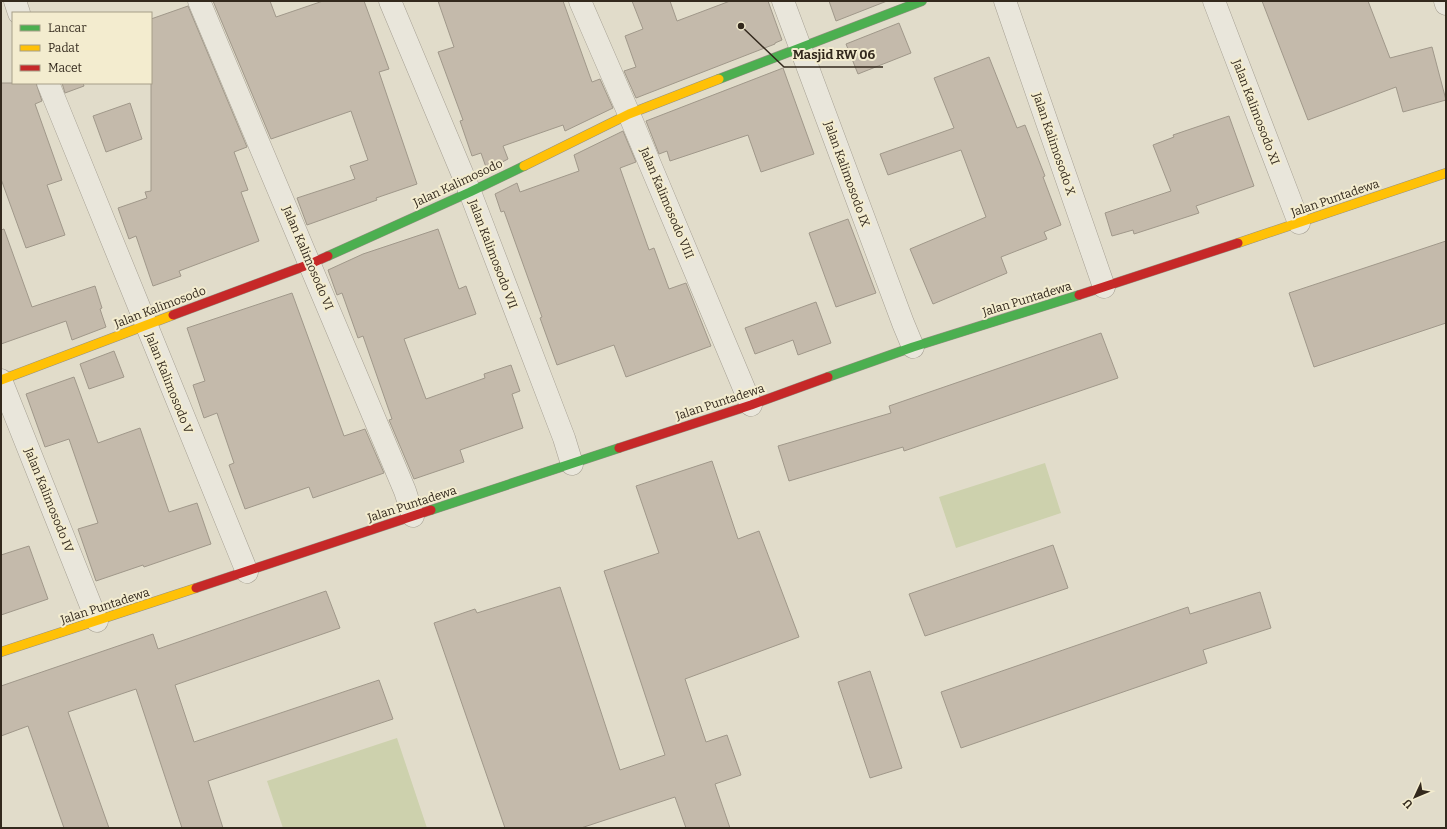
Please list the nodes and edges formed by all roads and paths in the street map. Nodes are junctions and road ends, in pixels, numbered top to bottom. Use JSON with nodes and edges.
{"nodes":[{"id":1,"x":14,"y":1,"type":"edge"},
{"id":2,"x":199,"y":1,"type":"edge"},
{"id":3,"x":390,"y":1,"type":"edge"},
{"id":4,"x":580,"y":1,"type":"edge"},
{"id":5,"x":783,"y":1,"type":"edge"},
{"id":6,"x":922,"y":1,"type":"edge"},
{"id":7,"x":1005,"y":1,"type":"edge"},
{"id":8,"x":1214,"y":1,"type":"edge"},
{"id":9,"x":19,"y":12,"type":"edge"},
{"id":10,"x":800,"y":48,"type":"junction"},
{"id":11,"x":48,"y":84,"type":"edge"},
{"id":12,"x":629,"y":114,"type":"junction"},
{"id":13,"x":1446,"y":173,"type":"edge"},
{"id":14,"x":470,"y":192,"type":"junction"},
{"id":15,"x":1299,"y":223,"type":"junction"},
{"id":16,"x":310,"y":264,"type":"junction"},
{"id":17,"x":1104,"y":287,"type":"junction"},
{"id":18,"x":146,"y":326,"type":"junction"},
{"id":19,"x":913,"y":347,"type":"junction"},
{"id":20,"x":1,"y":380,"type":"edge"},
{"id":21,"x":752,"y":405,"type":"junction"},
{"id":22,"x":572,"y":464,"type":"junction"},
{"id":23,"x":413,"y":516,"type":"junction"},
{"id":24,"x":247,"y":572,"type":"junction"},
{"id":25,"x":97,"y":621,"type":"junction"},
{"id":26,"x":1,"y":652,"type":"edge"}],
"edges":[{"from":1,"to":9,"type":"street"},
{"from":2,"to":16,"type":"street","name":"Jalan Kalimosodo VI"},
{"from":3,"to":14,"type":"street","name":"Jalan Kalimosodo VII"},
{"from":4,"to":12,"type":"street","name":"Jalan Kalimosodo VIII"},
{"from":5,"to":10,"type":"street","name":"Jalan Kalimosodo IX"},
{"from":6,"to":10,"type":"street","name":"Jalan Kalimosodo"},
{"from":7,"to":17,"type":"street","name":"Jalan Kalimosodo X"},
{"from":8,"to":15,"type":"street","name":"Jalan Kalimosodo XI"},
{"from":10,"to":12,"type":"street","name":"Jalan Kalimosodo"},
{"from":10,"to":19,"type":"street","name":"Jalan Kalimosodo IX"},
{"from":11,"to":18,"type":"street","name":"Jalan Kalimosodo V"},
{"from":12,"to":14,"type":"street","name":"Jalan Kalimosodo"},
{"from":12,"to":21,"type":"street","name":"Jalan Kalimosodo VIII"},
{"from":13,"to":15,"type":"street","name":"Jalan Puntadewa"},
{"from":14,"to":16,"type":"street","name":"Jalan Kalimosodo"},
{"from":14,"to":22,"type":"street","name":"Jalan Kalimosodo VII"},
{"from":15,"to":17,"type":"street","name":"Jalan Puntadewa"},
{"from":16,"to":18,"type":"street","name":"Jalan Kalimosodo"},
{"from":16,"to":23,"type":"street","name":"Jalan Kalimosodo VI"},
{"from":17,"to":19,"type":"street","name":"Jalan Puntadewa"},
{"from":18,"to":20,"type":"street","name":"Jalan Kalimosodo"},
{"from":18,"to":24,"type":"street","name":"Jalan Kalimosodo V"},
{"from":19,"to":21,"type":"street","name":"Jalan Puntadewa"},
{"from":20,"to":25,"type":"street","name":"Jalan Kalimosodo IV"},
{"from":21,"to":22,"type":"street","name":"Jalan Puntadewa"},
{"from":22,"to":23,"type":"street","name":"Jalan Puntadewa"},
{"from":23,"to":24,"type":"street","name":"Jalan Puntadewa"},
{"from":24,"to":25,"type":"street","name":"Jalan Puntadewa"},
{"from":25,"to":26,"type":"street","name":"Jalan Puntadewa"}]}
